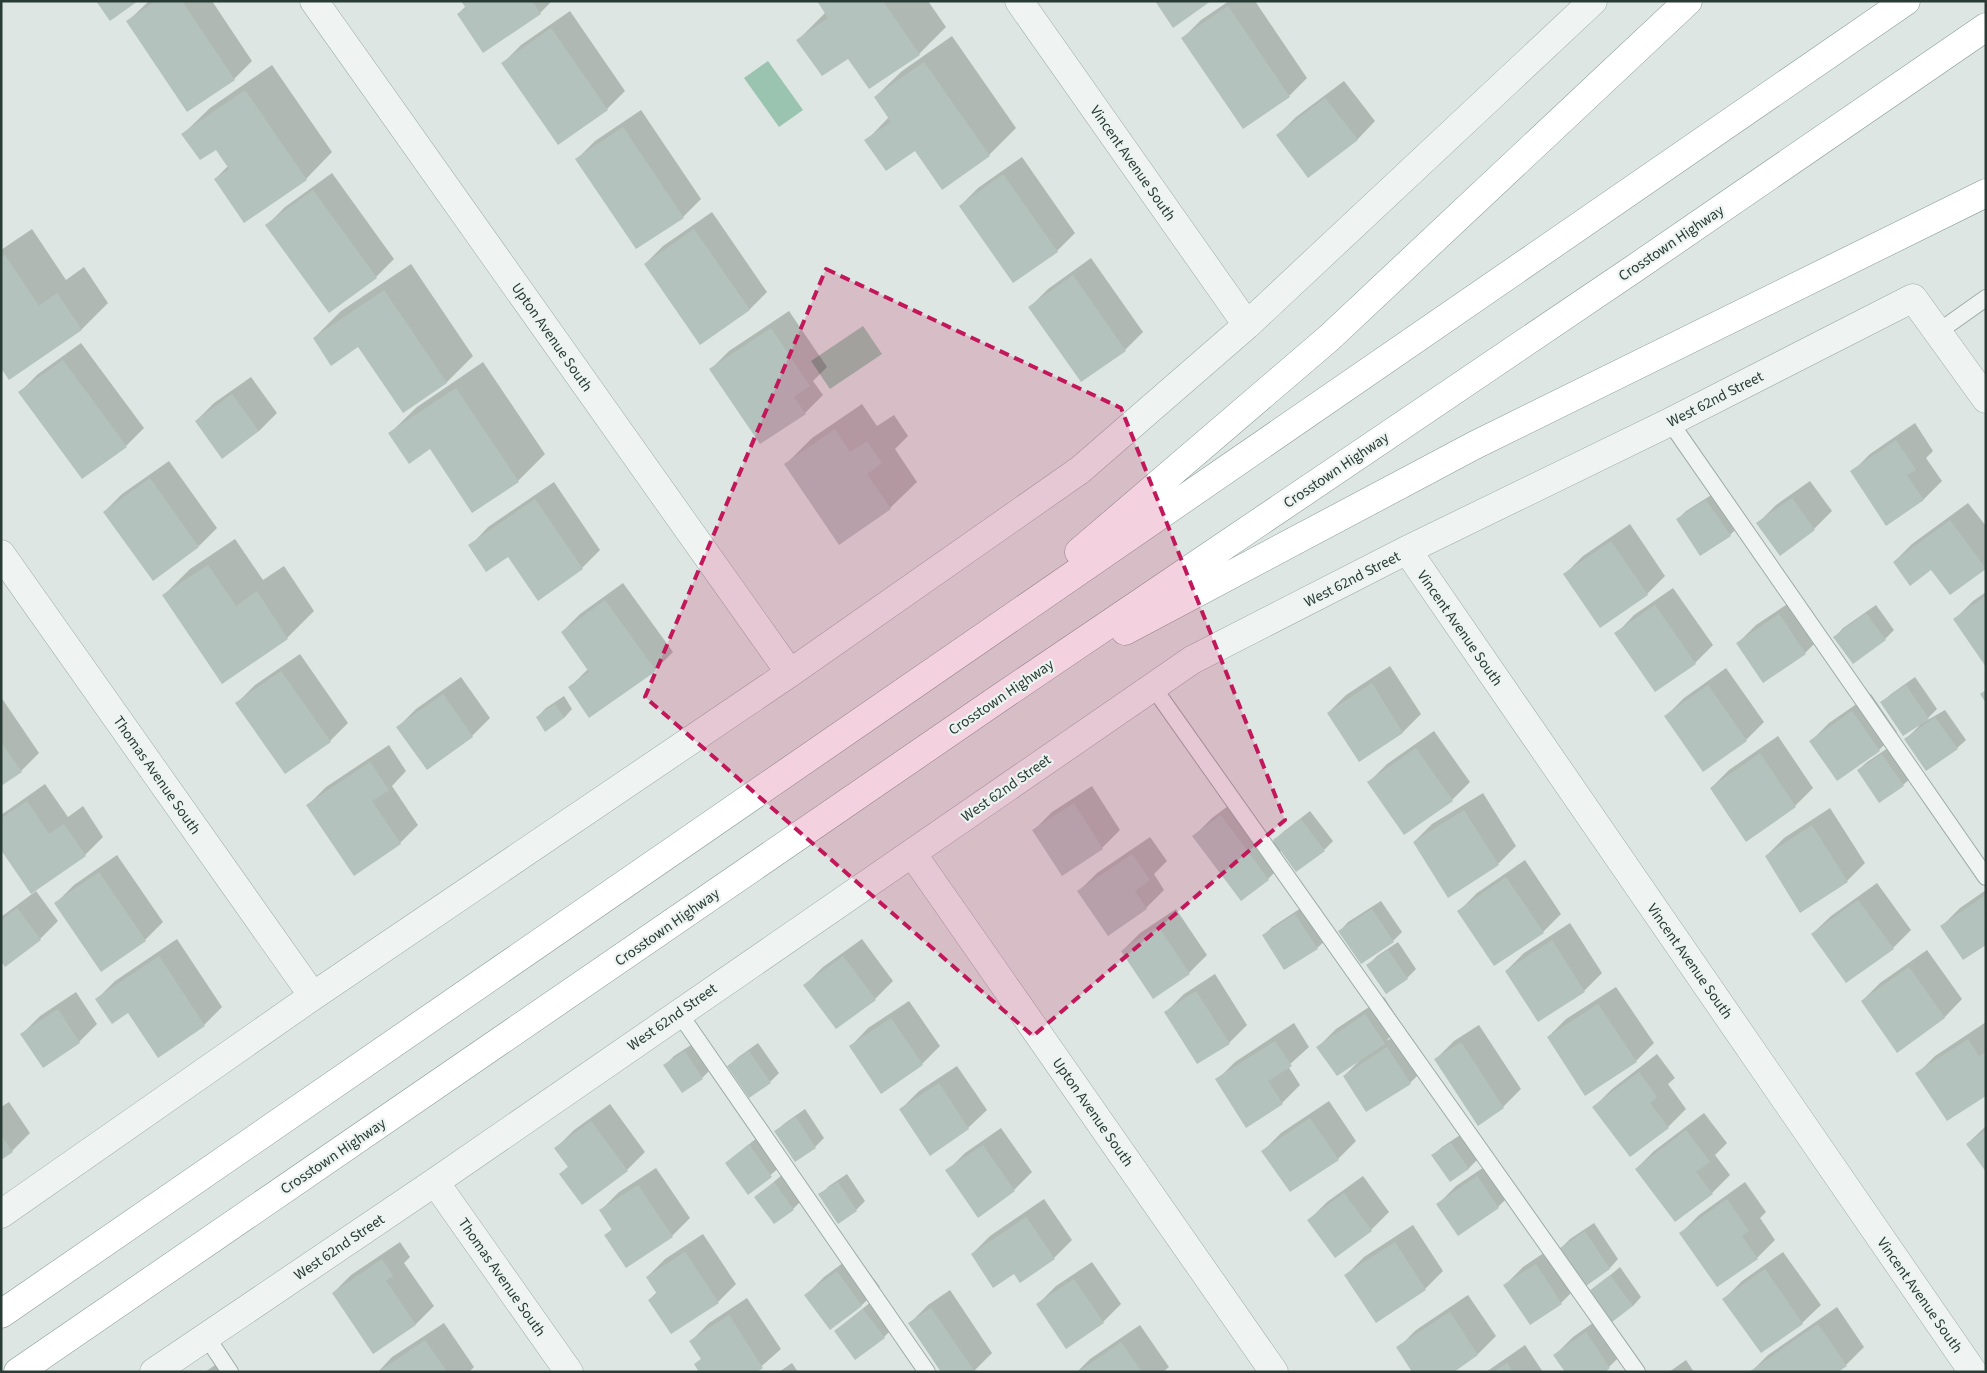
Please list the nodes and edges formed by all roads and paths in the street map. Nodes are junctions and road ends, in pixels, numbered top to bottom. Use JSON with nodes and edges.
{"nodes":[{"id":1,"x":314,"y":1,"type":"edge"},
{"id":2,"x":1019,"y":1,"type":"edge"},
{"id":3,"x":1593,"y":1,"type":"edge"},
{"id":4,"x":1688,"y":1,"type":"edge"},
{"id":5,"x":1906,"y":1,"type":"edge"},
{"id":6,"x":1986,"y":27,"type":"edge"},
{"id":7,"x":1986,"y":193,"type":"edge"},
{"id":8,"x":1986,"y":298,"type":"edge"},
{"id":9,"x":1247,"y":325,"type":"junction"},
{"id":10,"x":1938,"y":332,"type":"junction"},
{"id":11,"x":1986,"y":399,"type":"edge"},
{"id":12,"x":1670,"y":422,"type":"junction"},
{"id":13,"x":1407,"y":550,"type":"junction"},
{"id":14,"x":1,"y":554,"type":"edge"},
{"id":15,"x":970,"y":645,"type":"junction"},
{"id":16,"x":790,"y":673,"type":"junction"},
{"id":17,"x":1153,"y":687,"type":"junction"},
{"id":18,"x":998,"y":699,"type":"junction"},
{"id":19,"x":912,"y":853,"type":"junction"},
{"id":20,"x":1986,"y":877,"type":"edge"},
{"id":21,"x":313,"y":996,"type":"junction"},
{"id":22,"x":679,"y":1013,"type":"junction"},
{"id":23,"x":435,"y":1182,"type":"junction"},
{"id":24,"x":1,"y":1214,"type":"edge"},
{"id":25,"x":1,"y":1314,"type":"edge"},
{"id":26,"x":206,"y":1336,"type":"junction"},
{"id":27,"x":24,"y":1368,"type":"edge"},
{"id":28,"x":154,"y":1372,"type":"edge"},
{"id":29,"x":230,"y":1372,"type":"edge"},
{"id":30,"x":569,"y":1372,"type":"edge"},
{"id":31,"x":927,"y":1372,"type":"edge"},
{"id":32,"x":1274,"y":1372,"type":"edge"},
{"id":33,"x":1637,"y":1372,"type":"edge"},
{"id":34,"x":1973,"y":1372,"type":"edge"}],
"edges":[{"from":1,"to":16,"type":"street","name":"Upton Avenue South"},
{"from":2,"to":9,"type":"street","name":"Vincent Avenue South"},
{"from":3,"to":9,"type":"street"},
{"from":4,"to":15,"type":"highway"},
{"from":5,"to":15,"type":"highway"},
{"from":6,"to":18,"type":"highway","name":"Crosstown Highway"},
{"from":7,"to":18,"type":"highway"},
{"from":8,"to":10,"type":"lane"},
{"from":9,"to":16,"type":"street"},
{"from":10,"to":11,"type":"street"},
{"from":10,"to":12,"type":"street","name":"West 62nd Street"},
{"from":12,"to":13,"type":"street","name":"West 62nd Street"},
{"from":12,"to":20,"type":"lane"},
{"from":13,"to":17,"type":"street","name":"West 62nd Street"},
{"from":13,"to":34,"type":"street","name":"Vincent Avenue South"},
{"from":14,"to":21,"type":"street","name":"Thomas Avenue South"},
{"from":15,"to":25,"type":"highway"},
{"from":16,"to":21,"type":"street"},
{"from":17,"to":19,"type":"street","name":"West 62nd Street"},
{"from":17,"to":33,"type":"lane"},
{"from":18,"to":27,"type":"highway","name":"Crosstown Highway"},
{"from":19,"to":22,"type":"street","name":"West 62nd Street"},
{"from":19,"to":32,"type":"street","name":"Upton Avenue South"},
{"from":21,"to":24,"type":"street"},
{"from":22,"to":23,"type":"street","name":"West 62nd Street"},
{"from":22,"to":31,"type":"lane"},
{"from":23,"to":26,"type":"street","name":"West 62nd Street"},
{"from":23,"to":30,"type":"street","name":"Thomas Avenue South"},
{"from":26,"to":28,"type":"street","name":"West 62nd Street"},
{"from":26,"to":29,"type":"lane"}]}
